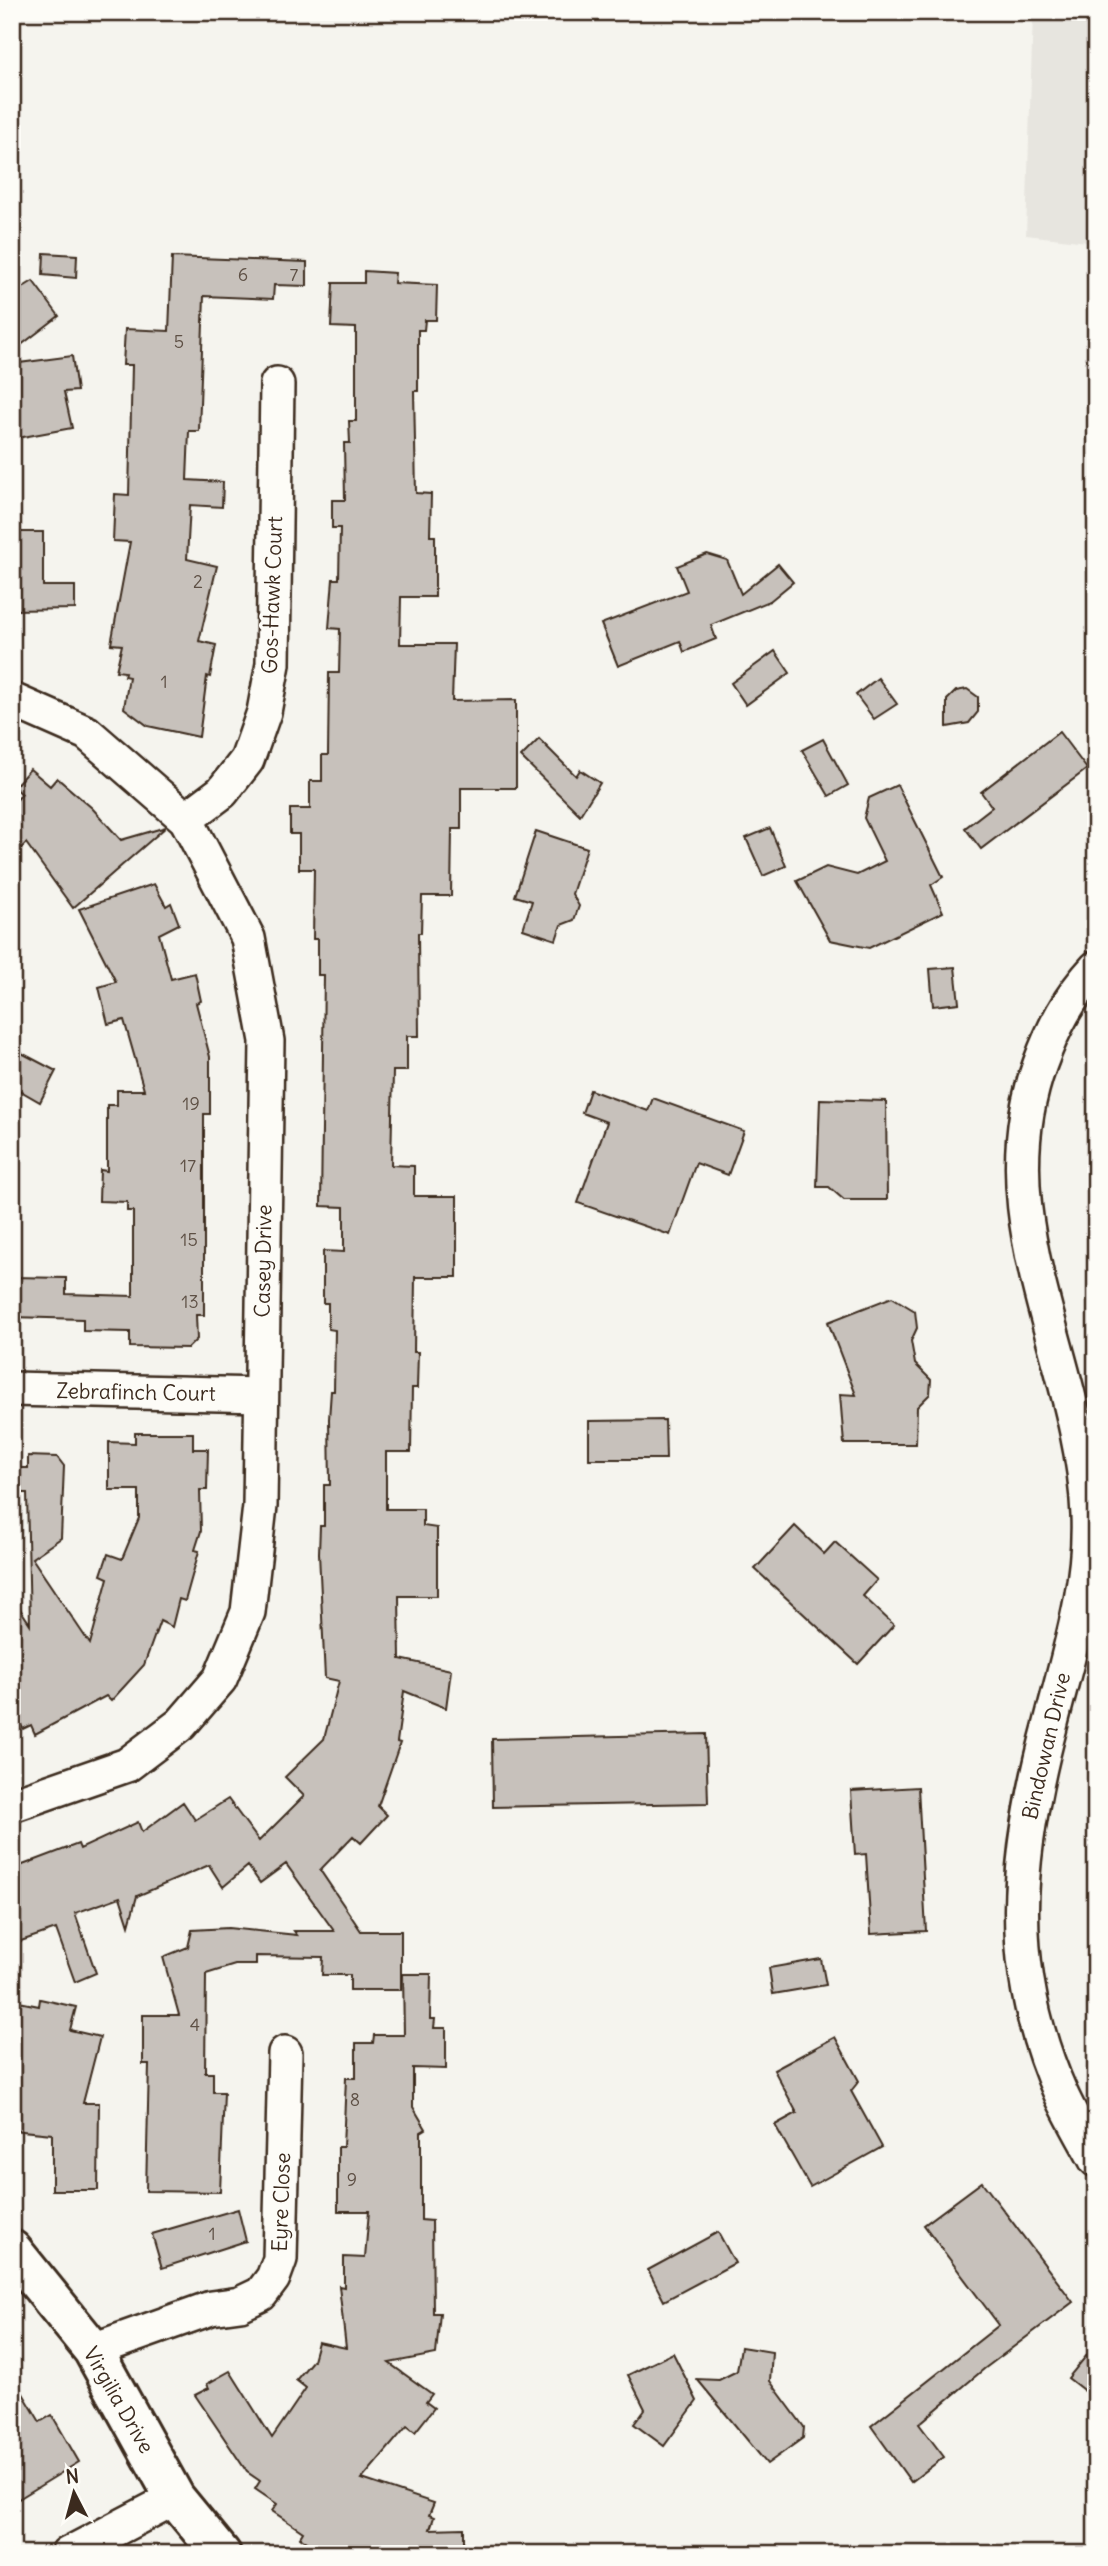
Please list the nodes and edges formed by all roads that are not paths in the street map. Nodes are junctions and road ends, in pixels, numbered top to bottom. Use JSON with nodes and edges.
{"nodes":[{"id":1,"x":277,"y":384,"type":"dead end"},
{"id":2,"x":12,"y":700,"type":"edge"},
{"id":3,"x":186,"y":819,"type":"junction"},
{"id":4,"x":1096,"y":968,"type":"edge"},
{"id":5,"x":12,"y":1390,"type":"edge"},
{"id":6,"x":261,"y":1395,"type":"junction"},
{"id":7,"x":12,"y":1805,"type":"edge"},
{"id":8,"x":285,"y":2053,"type":"dead end"},
{"id":9,"x":1096,"y":2160,"type":"edge"},
{"id":10,"x":12,"y":2250,"type":"edge"},
{"id":11,"x":93,"y":2350,"type":"junction"},
{"id":12,"x":175,"y":2498,"type":"junction"},
{"id":13,"x":68,"y":2554,"type":"edge"},
{"id":14,"x":221,"y":2554,"type":"edge"}],
"edges":[{"from":1,"to":3,"type":"street","name":"Gos-Hawk Court"},
{"from":2,"to":3,"type":"street","name":"Casey Drive"},
{"from":3,"to":6,"type":"street","name":"Casey Drive"},
{"from":4,"to":9,"type":"street","name":"Bindowan Drive"},
{"from":5,"to":6,"type":"street","name":"Zebrafinch Court"},
{"from":6,"to":7,"type":"street","name":"Casey Drive"},
{"from":8,"to":11,"type":"street","name":"Eyre Close"},
{"from":10,"to":11,"type":"street","name":"Virgilia Drive"},
{"from":11,"to":12,"type":"street","name":"Virgilia Drive"},
{"from":12,"to":13,"type":"street"},
{"from":12,"to":14,"type":"street","name":"Virgilia Drive"}]}
